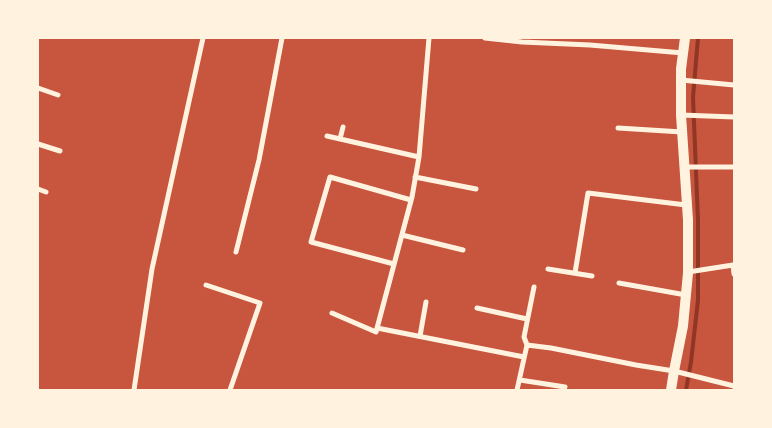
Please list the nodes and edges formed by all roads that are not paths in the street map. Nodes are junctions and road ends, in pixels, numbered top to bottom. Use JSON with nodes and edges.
{"nodes":[{"id":1,"x":203,"y":38,"type":"edge"},
{"id":2,"x":282,"y":38,"type":"edge"},
{"id":3,"x":429,"y":38,"type":"edge"},
{"id":4,"x":485,"y":38,"type":"edge"},
{"id":5,"x":685,"y":38,"type":"edge"},
{"id":6,"x":683,"y":53,"type":"junction"},
{"id":7,"x":684,"y":81,"type":"junction"},
{"id":8,"x":734,"y":84,"type":"edge"},
{"id":9,"x":38,"y":88,"type":"edge"},
{"id":10,"x":58,"y":95,"type":"dead end"},
{"id":11,"x":683,"y":115,"type":"junction"},
{"id":12,"x":734,"y":117,"type":"edge"},
{"id":13,"x":343,"y":127,"type":"dead end"},
{"id":14,"x":618,"y":128,"type":"dead end"},
{"id":15,"x":683,"y":132,"type":"junction"},
{"id":16,"x":327,"y":136,"type":"dead end"},
{"id":17,"x":340,"y":140,"type":"junction"},
{"id":18,"x":38,"y":144,"type":"edge"},
{"id":19,"x":60,"y":151,"type":"dead end"},
{"id":20,"x":419,"y":157,"type":"junction"},
{"id":21,"x":686,"y":167,"type":"junction"},
{"id":22,"x":734,"y":167,"type":"edge"},
{"id":23,"x":415,"y":177,"type":"junction"},
{"id":24,"x":38,"y":189,"type":"edge"},
{"id":25,"x":476,"y":189,"type":"dead end"},
{"id":26,"x":46,"y":192,"type":"dead end"},
{"id":27,"x":411,"y":200,"type":"junction"},
{"id":28,"x":687,"y":205,"type":"junction"},
{"id":29,"x":402,"y":234,"type":"junction"},
{"id":30,"x":464,"y":250,"type":"dead end"},
{"id":31,"x":236,"y":252,"type":"dead end"},
{"id":32,"x":394,"y":264,"type":"junction"},
{"id":33,"x":548,"y":268,"type":"dead end"},
{"id":34,"x":689,"y":272,"type":"junction"},
{"id":35,"x":575,"y":273,"type":"junction"},
{"id":36,"x":734,"y":274,"type":"edge"},
{"id":37,"x":592,"y":276,"type":"dead end"},
{"id":38,"x":619,"y":283,"type":"dead end"},
{"id":39,"x":206,"y":285,"type":"dead end"},
{"id":40,"x":534,"y":287,"type":"dead end"},
{"id":41,"x":686,"y":295,"type":"junction"},
{"id":42,"x":426,"y":302,"type":"dead end"},
{"id":43,"x":477,"y":308,"type":"dead end"},
{"id":44,"x":332,"y":313,"type":"dead end"},
{"id":45,"x":527,"y":319,"type":"junction"},
{"id":46,"x":377,"y":328,"type":"junction"},
{"id":47,"x":420,"y":336,"type":"junction"},
{"id":48,"x":527,"y":345,"type":"junction"},
{"id":49,"x":524,"y":357,"type":"junction"},
{"id":50,"x":674,"y":371,"type":"junction"},
{"id":51,"x":520,"y":380,"type":"junction"},
{"id":52,"x":734,"y":386,"type":"edge"},
{"id":53,"x":565,"y":387,"type":"dead end"},
{"id":54,"x":134,"y":390,"type":"edge"},
{"id":55,"x":230,"y":390,"type":"edge"},
{"id":56,"x":517,"y":390,"type":"edge"},
{"id":57,"x":671,"y":390,"type":"edge"}],
"edges":[{"from":1,"to":54,"type":"street"},
{"from":2,"to":31,"type":"street"},
{"from":3,"to":20,"type":"street"},
{"from":4,"to":6,"type":"street"},
{"from":5,"to":6,"type":"main road"},
{"from":6,"to":7,"type":"main road"},
{"from":7,"to":8,"type":"street"},
{"from":7,"to":11,"type":"main road"},
{"from":9,"to":10,"type":"street"},
{"from":11,"to":12,"type":"street"},
{"from":11,"to":15,"type":"main road"},
{"from":13,"to":17,"type":"street"},
{"from":14,"to":15,"type":"street"},
{"from":15,"to":21,"type":"main road"},
{"from":16,"to":17,"type":"street"},
{"from":17,"to":20,"type":"street"},
{"from":18,"to":19,"type":"street"},
{"from":20,"to":23,"type":"street"},
{"from":21,"to":22,"type":"street"},
{"from":21,"to":28,"type":"main road"},
{"from":23,"to":25,"type":"street"},
{"from":23,"to":27,"type":"street"},
{"from":24,"to":26,"type":"street"},
{"from":27,"to":29,"type":"street"},
{"from":27,"to":32,"type":"street"},
{"from":28,"to":34,"type":"main road"},
{"from":28,"to":35,"type":"street"},
{"from":29,"to":30,"type":"street"},
{"from":29,"to":32,"type":"street"},
{"from":32,"to":46,"type":"street"},
{"from":33,"to":35,"type":"street"},
{"from":34,"to":36,"type":"street"},
{"from":34,"to":41,"type":"main road"},
{"from":35,"to":37,"type":"street"},
{"from":38,"to":41,"type":"street"},
{"from":39,"to":55,"type":"street"},
{"from":40,"to":45,"type":"street"},
{"from":41,"to":50,"type":"main road"},
{"from":42,"to":47,"type":"street"},
{"from":43,"to":45,"type":"street"},
{"from":44,"to":46,"type":"street"},
{"from":45,"to":48,"type":"street"},
{"from":46,"to":47,"type":"street"},
{"from":47,"to":49,"type":"street"},
{"from":48,"to":49,"type":"street"},
{"from":48,"to":50,"type":"street"},
{"from":49,"to":51,"type":"street"},
{"from":50,"to":52,"type":"street"},
{"from":50,"to":57,"type":"main road"},
{"from":51,"to":53,"type":"street"},
{"from":51,"to":56,"type":"street"}]}
